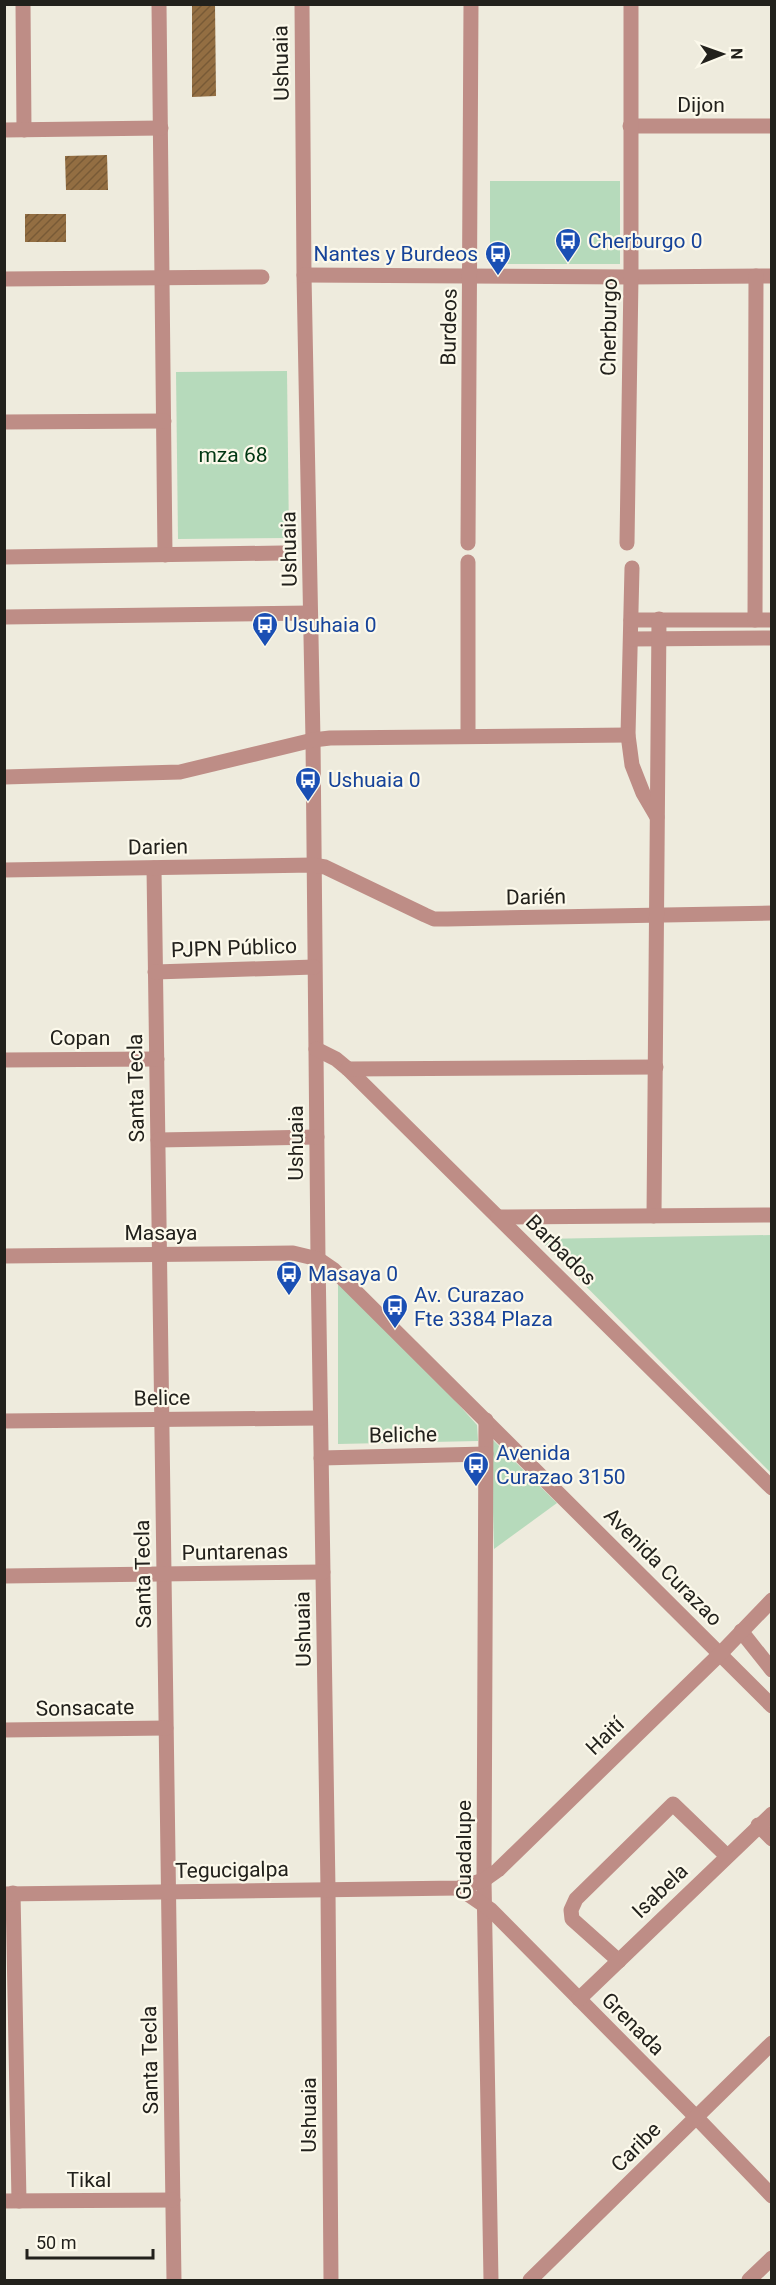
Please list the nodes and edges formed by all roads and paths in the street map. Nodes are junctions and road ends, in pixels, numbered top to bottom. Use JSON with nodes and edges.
{"nodes":[{"id":1,"x":23,"y":4,"type":"edge"},
{"id":2,"x":159,"y":4,"type":"edge"},
{"id":3,"x":302,"y":4,"type":"edge"},
{"id":4,"x":471,"y":4,"type":"edge"},
{"id":5,"x":631,"y":4,"type":"edge"},
{"id":6,"x":630,"y":126,"type":"junction"},
{"id":7,"x":771,"y":126,"type":"edge"},
{"id":8,"x":161,"y":129,"type":"junction"},
{"id":9,"x":4,"y":130,"type":"edge"},
{"id":10,"x":24,"y":130,"type":"junction"},
{"id":11,"x":304,"y":275,"type":"junction"},
{"id":12,"x":764,"y":276,"type":"edge"},
{"id":13,"x":262,"y":277,"type":"dead end"},
{"id":14,"x":471,"y":277,"type":"junction"},
{"id":15,"x":631,"y":277,"type":"junction"},
{"id":16,"x":162,"y":278,"type":"junction"},
{"id":17,"x":4,"y":279,"type":"edge"},
{"id":18,"x":164,"y":420,"type":"junction"},
{"id":19,"x":4,"y":422,"type":"edge"},
{"id":20,"x":764,"y":457,"type":"edge"},
{"id":21,"x":468,"y":543,"type":"dead end"},
{"id":22,"x":627,"y":543,"type":"dead end"},
{"id":23,"x":282,"y":554,"type":"dead end"},
{"id":24,"x":165,"y":555,"type":"junction"},
{"id":25,"x":4,"y":557,"type":"edge"},
{"id":26,"x":468,"y":562,"type":"dead end"},
{"id":27,"x":632,"y":568,"type":"dead end"},
{"id":28,"x":310,"y":613,"type":"junction"},
{"id":29,"x":4,"y":617,"type":"edge"},
{"id":30,"x":658,"y":619,"type":"junction"},
{"id":31,"x":631,"y":620,"type":"junction"},
{"id":32,"x":755,"y":620,"type":"junction"},
{"id":33,"x":771,"y":620,"type":"edge"},
{"id":34,"x":658,"y":638,"type":"junction"},
{"id":35,"x":771,"y":638,"type":"edge"},
{"id":36,"x":631,"y":639,"type":"junction"},
{"id":37,"x":628,"y":735,"type":"junction"},
{"id":38,"x":468,"y":736,"type":"junction"},
{"id":39,"x":313,"y":740,"type":"junction"},
{"id":40,"x":4,"y":777,"type":"edge"},
{"id":41,"x":657,"y":817,"type":"junction"},
{"id":42,"x":313,"y":864,"type":"junction"},
{"id":43,"x":154,"y":868,"type":"junction"},
{"id":44,"x":4,"y":870,"type":"edge"},
{"id":45,"x":771,"y":913,"type":"edge"},
{"id":46,"x":657,"y":915,"type":"junction"},
{"id":47,"x":314,"y":967,"type":"junction"},
{"id":48,"x":155,"y":972,"type":"junction"},
{"id":49,"x":316,"y":1049,"type":"junction"},
{"id":50,"x":157,"y":1059,"type":"junction"},
{"id":51,"x":4,"y":1060,"type":"edge"},
{"id":52,"x":656,"y":1067,"type":"junction"},
{"id":53,"x":348,"y":1069,"type":"junction"},
{"id":54,"x":317,"y":1137,"type":"junction"},
{"id":55,"x":158,"y":1140,"type":"junction"},
{"id":56,"x":771,"y":1215,"type":"edge"},
{"id":57,"x":654,"y":1216,"type":"junction"},
{"id":58,"x":498,"y":1217,"type":"junction"},
{"id":59,"x":159,"y":1253,"type":"junction"},
{"id":60,"x":4,"y":1256,"type":"edge"},
{"id":61,"x":318,"y":1259,"type":"junction"},
{"id":62,"x":320,"y":1418,"type":"junction"},
{"id":63,"x":162,"y":1419,"type":"junction"},
{"id":64,"x":486,"y":1420,"type":"junction"},
{"id":65,"x":4,"y":1421,"type":"edge"},
{"id":66,"x":486,"y":1454,"type":"junction"},
{"id":67,"x":321,"y":1458,"type":"junction"},
{"id":68,"x":771,"y":1488,"type":"edge"},
{"id":69,"x":323,"y":1572,"type":"junction"},
{"id":70,"x":164,"y":1574,"type":"junction"},
{"id":71,"x":4,"y":1576,"type":"edge"},
{"id":72,"x":771,"y":1600,"type":"edge"},
{"id":73,"x":741,"y":1631,"type":"junction"},
{"id":74,"x":720,"y":1654,"type":"junction"},
{"id":75,"x":771,"y":1670,"type":"edge"},
{"id":76,"x":771,"y":1706,"type":"edge"},
{"id":77,"x":166,"y":1728,"type":"junction"},
{"id":78,"x":4,"y":1730,"type":"edge"},
{"id":79,"x":771,"y":1814,"type":"edge"},
{"id":80,"x":758,"y":1825,"type":"junction"},
{"id":81,"x":771,"y":1839,"type":"edge"},
{"id":82,"x":727,"y":1856,"type":"junction"},
{"id":83,"x":484,"y":1880,"type":"junction"},
{"id":84,"x":459,"y":1888,"type":"junction"},
{"id":85,"x":328,"y":1889,"type":"junction"},
{"id":86,"x":169,"y":1891,"type":"junction"},
{"id":87,"x":9,"y":1894,"type":"edge"},
{"id":88,"x":485,"y":1905,"type":"junction"},
{"id":89,"x":619,"y":1961,"type":"junction"},
{"id":90,"x":579,"y":1999,"type":"junction"},
{"id":91,"x":771,"y":2043,"type":"edge"},
{"id":92,"x":11,"y":2054,"type":"edge"},
{"id":93,"x":696,"y":2116,"type":"junction"},
{"id":94,"x":771,"y":2196,"type":"edge"},
{"id":95,"x":173,"y":2200,"type":"junction"},
{"id":96,"x":12,"y":2201,"type":"edge"},
{"id":97,"x":771,"y":2258,"type":"edge"},
{"id":98,"x":174,"y":2280,"type":"edge"},
{"id":99,"x":331,"y":2280,"type":"edge"},
{"id":100,"x":491,"y":2280,"type":"edge"},
{"id":101,"x":530,"y":2280,"type":"edge"},
{"id":102,"x":749,"y":2280,"type":"edge"}],
"edges":[{"from":1,"to":10,"type":"street"},
{"from":2,"to":8,"type":"street"},
{"from":3,"to":11,"type":"street","name":"Ushuaia"},
{"from":4,"to":14,"type":"street","name":"Burdeos"},
{"from":5,"to":6,"type":"street","name":"Cherburgo"},
{"from":6,"to":7,"type":"street","name":"Dijon"},
{"from":6,"to":15,"type":"street","name":"Cherburgo"},
{"from":8,"to":10,"type":"street"},
{"from":8,"to":16,"type":"street"},
{"from":9,"to":10,"type":"street"},
{"from":11,"to":14,"type":"street"},
{"from":11,"to":28,"type":"street","name":"Ushuaia"},
{"from":12,"to":15,"type":"street"},
{"from":12,"to":20,"type":"street"},
{"from":13,"to":16,"type":"street"},
{"from":14,"to":15,"type":"street"},
{"from":14,"to":21,"type":"street","name":"Burdeos"},
{"from":15,"to":22,"type":"street","name":"Cherburgo"},
{"from":16,"to":17,"type":"street"},
{"from":16,"to":18,"type":"street"},
{"from":18,"to":19,"type":"street"},
{"from":18,"to":24,"type":"street"},
{"from":20,"to":32,"type":"street"},
{"from":23,"to":24,"type":"street"},
{"from":24,"to":25,"type":"street"},
{"from":26,"to":38,"type":"street"},
{"from":27,"to":31,"type":"street"},
{"from":28,"to":29,"type":"street"},
{"from":28,"to":39,"type":"street","name":"Ushuaia"},
{"from":30,"to":31,"type":"street"},
{"from":30,"to":32,"type":"street"},
{"from":30,"to":34,"type":"street"},
{"from":31,"to":36,"type":"street"},
{"from":32,"to":33,"type":"street"},
{"from":34,"to":35,"type":"street"},
{"from":34,"to":36,"type":"street"},
{"from":34,"to":41,"type":"street"},
{"from":36,"to":37,"type":"street"},
{"from":37,"to":38,"type":"street"},
{"from":37,"to":41,"type":"street"},
{"from":38,"to":39,"type":"street"},
{"from":39,"to":40,"type":"street"},
{"from":39,"to":42,"type":"street","name":"Ushuaia"},
{"from":41,"to":46,"type":"street"},
{"from":42,"to":43,"type":"street","name":"Darien"},
{"from":42,"to":46,"type":"street","name":"Darién"},
{"from":42,"to":47,"type":"street","name":"Ushuaia"},
{"from":43,"to":44,"type":"street","name":"Darien"},
{"from":43,"to":48,"type":"street","name":"Santa Tecla"},
{"from":45,"to":46,"type":"street","name":"Darién"},
{"from":46,"to":52,"type":"street"},
{"from":47,"to":48,"type":"street","name":"PJPN Público"},
{"from":47,"to":49,"type":"street","name":"Ushuaia"},
{"from":48,"to":50,"type":"street","name":"Santa Tecla"},
{"from":49,"to":53,"type":"street","name":"Barbados"},
{"from":49,"to":54,"type":"street","name":"Ushuaia"},
{"from":50,"to":51,"type":"street","name":"Copan"},
{"from":50,"to":55,"type":"street","name":"Santa Tecla"},
{"from":52,"to":53,"type":"street"},
{"from":52,"to":57,"type":"street"},
{"from":53,"to":58,"type":"street","name":"Barbados"},
{"from":54,"to":55,"type":"street"},
{"from":54,"to":61,"type":"street","name":"Ushuaia"},
{"from":55,"to":59,"type":"street","name":"Santa Tecla"},
{"from":56,"to":57,"type":"street"},
{"from":57,"to":58,"type":"street"},
{"from":58,"to":68,"type":"street","name":"Barbados"},
{"from":59,"to":60,"type":"street","name":"Masaya"},
{"from":59,"to":61,"type":"street","name":"Masaya"},
{"from":59,"to":63,"type":"street","name":"Santa Tecla"},
{"from":61,"to":62,"type":"street","name":"Ushuaia"},
{"from":61,"to":64,"type":"street","name":"Avenida Curazao"},
{"from":62,"to":63,"type":"street","name":"Belice"},
{"from":62,"to":67,"type":"street","name":"Ushuaia"},
{"from":63,"to":65,"type":"street","name":"Belice"},
{"from":63,"to":70,"type":"street","name":"Santa Tecla"},
{"from":64,"to":66,"type":"street","name":"Guadalupe"},
{"from":64,"to":74,"type":"street","name":"Avenida Curazao"},
{"from":66,"to":67,"type":"street","name":"Beliche"},
{"from":66,"to":83,"type":"street","name":"Guadalupe"},
{"from":67,"to":69,"type":"street","name":"Ushuaia"},
{"from":69,"to":70,"type":"street","name":"Puntarenas"},
{"from":69,"to":85,"type":"street","name":"Ushuaia"},
{"from":70,"to":71,"type":"street","name":"Puntarenas"},
{"from":70,"to":77,"type":"street","name":"Santa Tecla"},
{"from":72,"to":73,"type":"street","name":"Haití"},
{"from":73,"to":74,"type":"street","name":"Haití"},
{"from":73,"to":75,"type":"street"},
{"from":74,"to":76,"type":"street","name":"Avenida Curazao"},
{"from":74,"to":83,"type":"street","name":"Haití"},
{"from":77,"to":78,"type":"street","name":"Sonsacate"},
{"from":77,"to":86,"type":"street","name":"Santa Tecla"},
{"from":79,"to":80,"type":"street","name":"Isabela"},
{"from":80,"to":81,"type":"street"},
{"from":80,"to":82,"type":"street","name":"Isabela"},
{"from":82,"to":89,"type":"street","name":"Isabela"},
{"from":82,"to":89,"type":"street"},
{"from":83,"to":84,"type":"street","name":"Haití"},
{"from":83,"to":88,"type":"street","name":"Guadalupe"},
{"from":84,"to":85,"type":"street","name":"Tegucigalpa"},
{"from":84,"to":88,"type":"street","name":"Grenada"},
{"from":85,"to":86,"type":"street","name":"Tegucigalpa"},
{"from":85,"to":99,"type":"street","name":"Ushuaia"},
{"from":86,"to":87,"type":"street","name":"Tegucigalpa"},
{"from":86,"to":95,"type":"street","name":"Santa Tecla"},
{"from":87,"to":92,"type":"street"},
{"from":88,"to":90,"type":"street","name":"Grenada"},
{"from":88,"to":100,"type":"street","name":"Guadalupe"},
{"from":89,"to":90,"type":"street","name":"Isabela"},
{"from":90,"to":93,"type":"street","name":"Grenada"},
{"from":91,"to":93,"type":"street","name":"Caribe"},
{"from":92,"to":96,"type":"street"},
{"from":93,"to":94,"type":"street","name":"Grenada"},
{"from":93,"to":101,"type":"street","name":"Caribe"},
{"from":95,"to":96,"type":"street","name":"Tikal"},
{"from":95,"to":98,"type":"street","name":"Santa Tecla"},
{"from":97,"to":102,"type":"street"}]}
